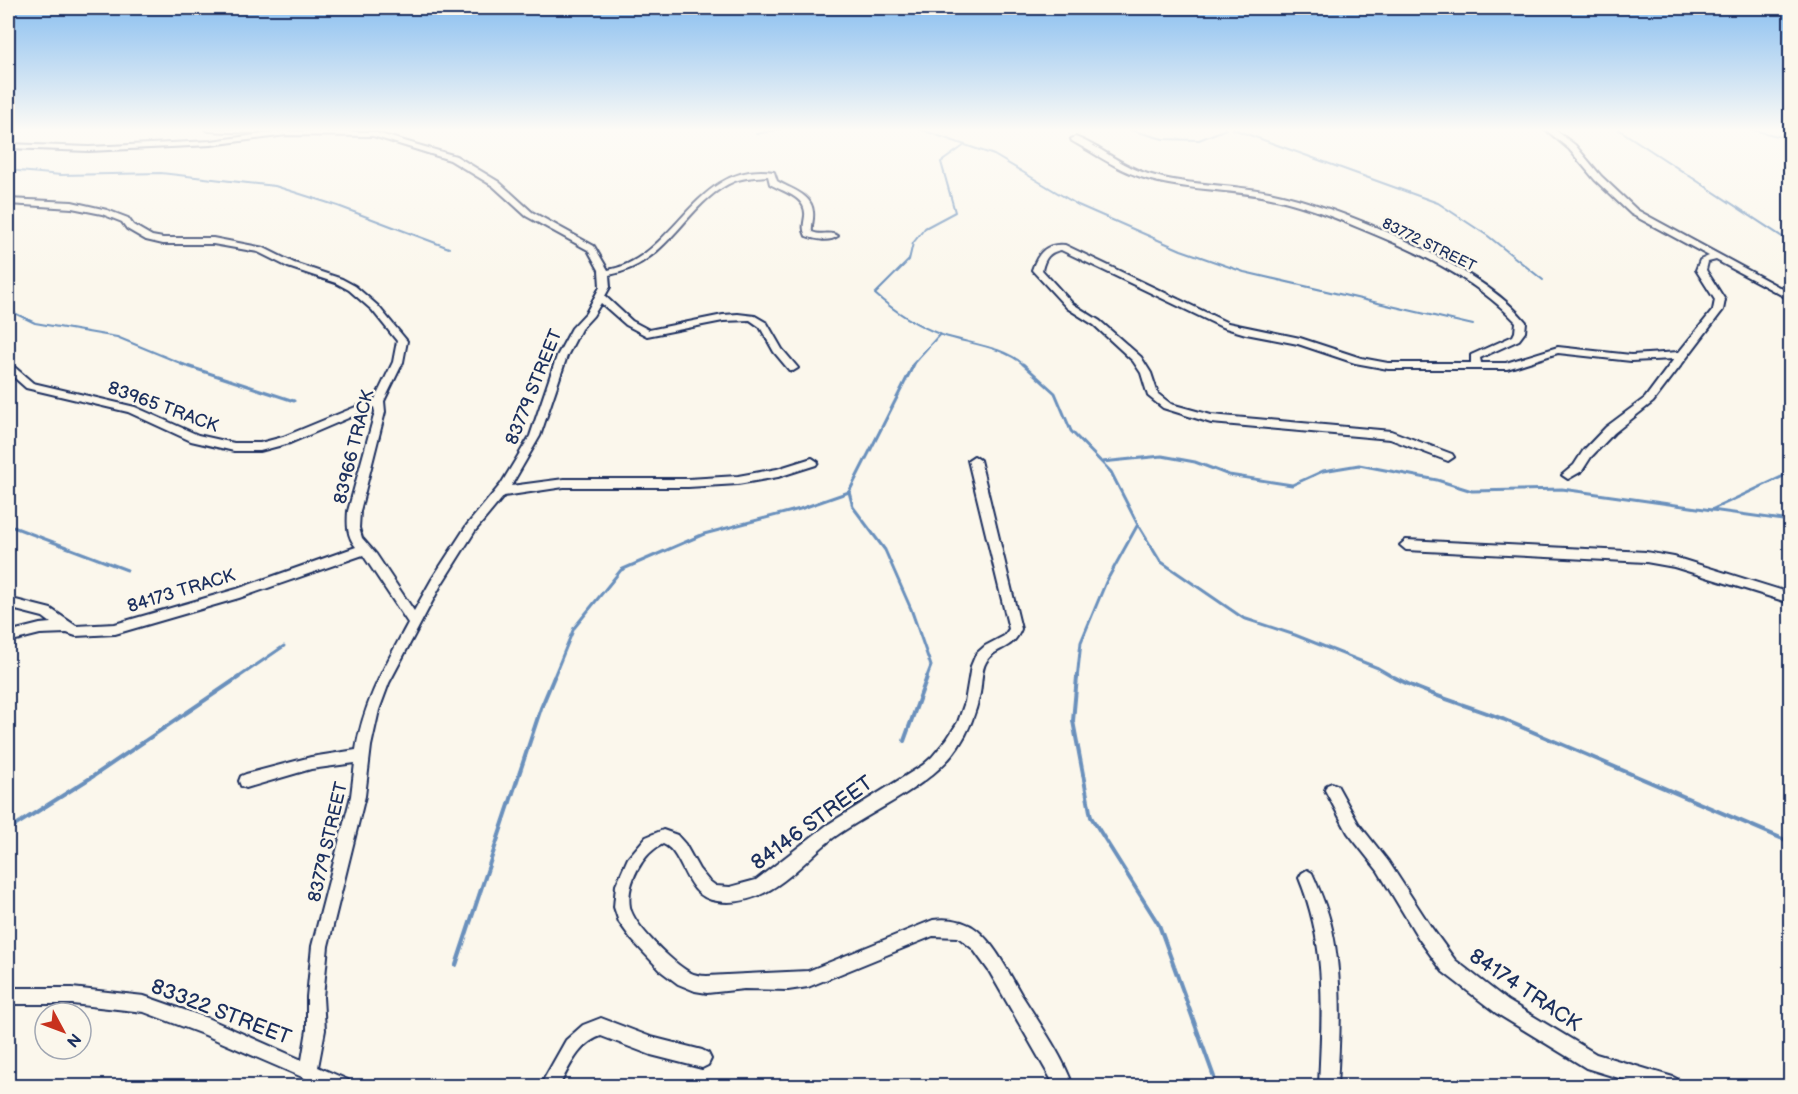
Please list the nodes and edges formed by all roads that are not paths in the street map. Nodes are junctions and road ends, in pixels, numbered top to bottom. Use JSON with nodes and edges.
{"nodes":[{"id":1,"x":489,"y":180,"type":"edge"},
{"id":2,"x":730,"y":180,"type":"edge"},
{"id":3,"x":773,"y":180,"type":"edge"},
{"id":4,"x":1167,"y":180,"type":"edge"},
{"id":5,"x":1601,"y":180,"type":"edge"},
{"id":6,"x":8,"y":201,"type":"edge"},
{"id":7,"x":834,"y":236,"type":"dead end"},
{"id":8,"x":1716,"y":257,"type":"junction"},
{"id":9,"x":605,"y":273,"type":"junction"},
{"id":10,"x":1791,"y":296,"type":"edge"},
{"id":11,"x":600,"y":297,"type":"junction"},
{"id":12,"x":1682,"y":355,"type":"junction"},
{"id":13,"x":1477,"y":366,"type":"junction"},
{"id":14,"x":8,"y":368,"type":"edge"},
{"id":15,"x":793,"y":368,"type":"dead end"},
{"id":16,"x":379,"y":401,"type":"junction"},
{"id":17,"x":1448,"y":457,"type":"dead end"},
{"id":18,"x":974,"y":460,"type":"dead end"},
{"id":19,"x":812,"y":462,"type":"dead end"},
{"id":20,"x":1568,"y":475,"type":"dead end"},
{"id":21,"x":501,"y":492,"type":"junction"},
{"id":22,"x":1406,"y":545,"type":"dead end"},
{"id":23,"x":365,"y":550,"type":"junction"},
{"id":24,"x":1791,"y":598,"type":"edge"},
{"id":25,"x":8,"y":603,"type":"edge"},
{"id":26,"x":414,"y":622,"type":"junction"},
{"id":27,"x":67,"y":628,"type":"junction"},
{"id":28,"x":8,"y":637,"type":"edge"},
{"id":29,"x":363,"y":755,"type":"junction"},
{"id":30,"x":246,"y":781,"type":"dead end"},
{"id":31,"x":1332,"y":790,"type":"dead end"},
{"id":32,"x":1307,"y":878,"type":"dead end"},
{"id":33,"x":8,"y":996,"type":"edge"},
{"id":34,"x":702,"y":1059,"type":"dead end"},
{"id":35,"x":309,"y":1071,"type":"junction"},
{"id":36,"x":342,"y":1086,"type":"edge"},
{"id":37,"x":549,"y":1086,"type":"edge"},
{"id":38,"x":1064,"y":1086,"type":"edge"},
{"id":39,"x":1328,"y":1086,"type":"edge"},
{"id":40,"x":1673,"y":1086,"type":"edge"}],
"edges":[{"from":1,"to":9,"type":"street"},
{"from":2,"to":9,"type":"street"},
{"from":3,"to":7,"type":"street"},
{"from":4,"to":13,"type":"street","name":"83772 STREET"},
{"from":5,"to":8,"type":"street"},
{"from":6,"to":16,"type":"street","name":"83966 TRACK"},
{"from":8,"to":10,"type":"street"},
{"from":8,"to":12,"type":"street"},
{"from":9,"to":11,"type":"street","name":"83779 STREET"},
{"from":11,"to":15,"type":"street"},
{"from":11,"to":21,"type":"street","name":"83779 STREET"},
{"from":12,"to":13,"type":"street"},
{"from":12,"to":20,"type":"street"},
{"from":13,"to":17,"type":"street"},
{"from":14,"to":16,"type":"street","name":"83965 TRACK"},
{"from":16,"to":23,"type":"street","name":"83966 TRACK"},
{"from":18,"to":38,"type":"street","name":"84146 STREET"},
{"from":19,"to":21,"type":"street"},
{"from":21,"to":26,"type":"street","name":"83779 STREET"},
{"from":22,"to":24,"type":"street"},
{"from":23,"to":26,"type":"street","name":"83966 TRACK"},
{"from":23,"to":27,"type":"street","name":"84173 TRACK"},
{"from":25,"to":27,"type":"street","name":"84173 TRACK"},
{"from":26,"to":29,"type":"street","name":"83779 STREET"},
{"from":27,"to":28,"type":"street"},
{"from":29,"to":30,"type":"street"},
{"from":29,"to":35,"type":"street","name":"83779 STREET"},
{"from":31,"to":40,"type":"street","name":"84174 TRACK"},
{"from":32,"to":39,"type":"street"},
{"from":33,"to":35,"type":"street","name":"83322 STREET"},
{"from":34,"to":37,"type":"street"},
{"from":35,"to":36,"type":"street","name":"83322 STREET"}]}
